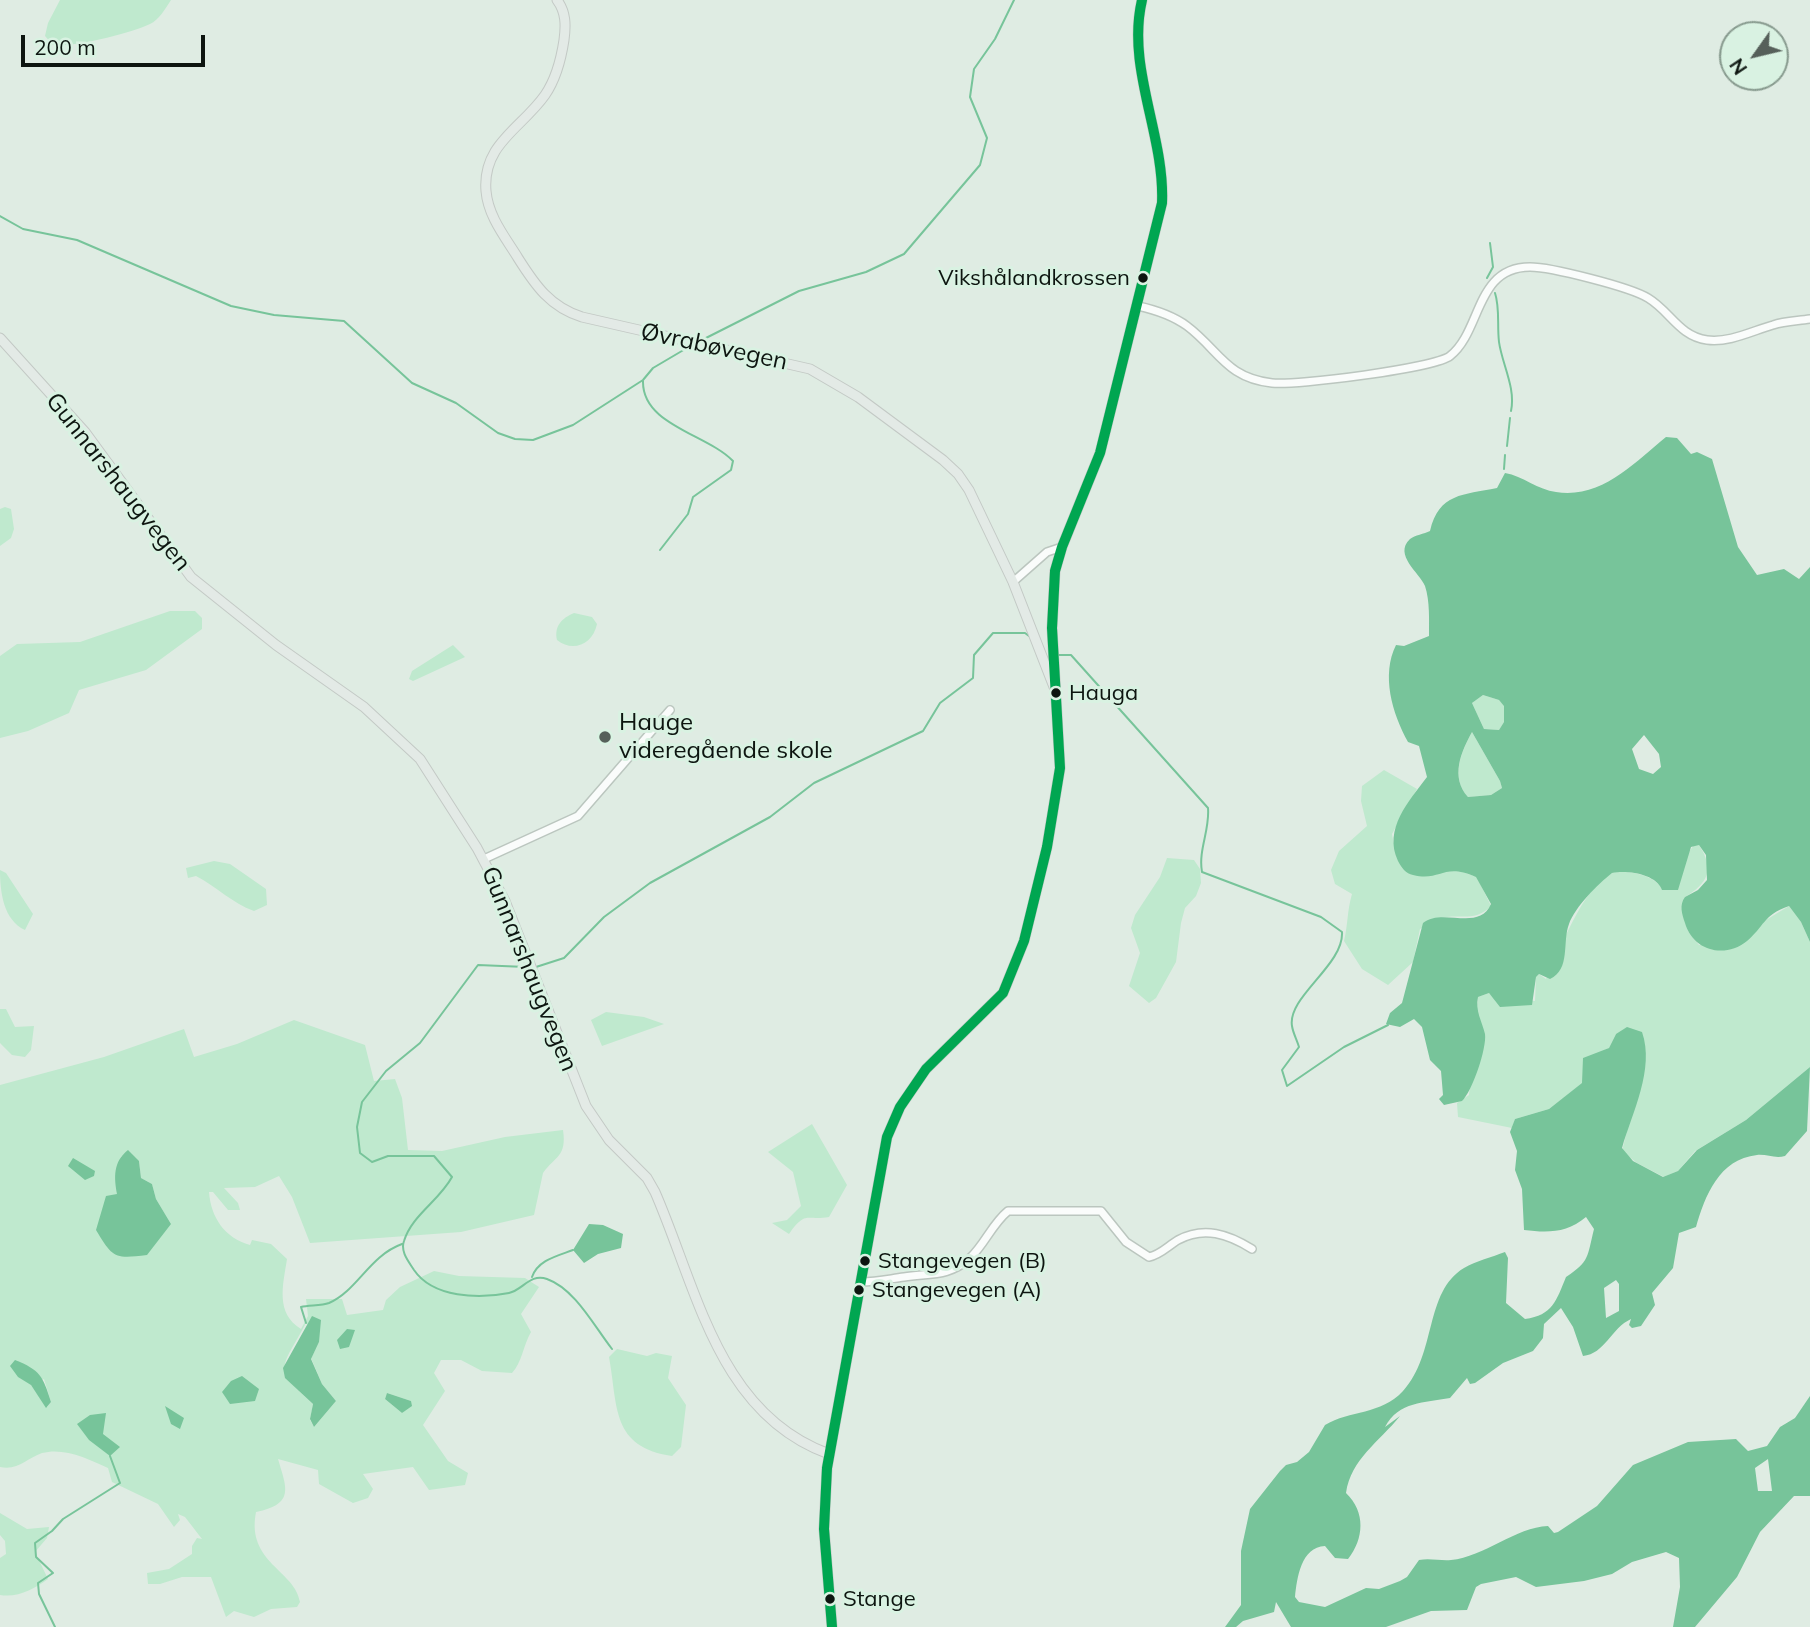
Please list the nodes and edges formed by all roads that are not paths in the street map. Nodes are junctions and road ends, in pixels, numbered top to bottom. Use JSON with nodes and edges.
{"nodes":[{"id":1,"x":557,"y":0,"type":"edge"},
{"id":2,"x":1142,"y":0,"type":"edge"},
{"id":3,"x":1138,"y":306,"type":"junction"},
{"id":4,"x":1810,"y":319,"type":"edge"},
{"id":5,"x":0,"y":338,"type":"edge"},
{"id":6,"x":1062,"y":547,"type":"junction"},
{"id":7,"x":1013,"y":582,"type":"junction"},
{"id":8,"x":1056,"y":690,"type":"junction"},
{"id":9,"x":670,"y":710,"type":"dead end"},
{"id":10,"x":484,"y":859,"type":"junction"},
{"id":11,"x":1252,"y":1249,"type":"dead end"},
{"id":12,"x":861,"y":1282,"type":"junction"},
{"id":13,"x":829,"y":1454,"type":"junction"},
{"id":14,"x":832,"y":1627,"type":"edge"}],
"edges":[{"from":1,"to":7,"type":"main road","name":"Øvrabøvegen"},
{"from":2,"to":3,"type":"main road"},
{"from":3,"to":4,"type":"street"},
{"from":3,"to":6,"type":"main road"},
{"from":5,"to":10,"type":"main road","name":"Gunnarshaugvegen"},
{"from":6,"to":7,"type":"street"},
{"from":6,"to":8,"type":"main road"},
{"from":7,"to":8,"type":"main road","name":"Øvrabøvegen"},
{"from":8,"to":12,"type":"main road"},
{"from":9,"to":10,"type":"street"},
{"from":10,"to":13,"type":"main road","name":"Gunnarshaugvegen"},
{"from":11,"to":12,"type":"street"},
{"from":12,"to":13,"type":"main road"},
{"from":13,"to":14,"type":"main road"}]}
